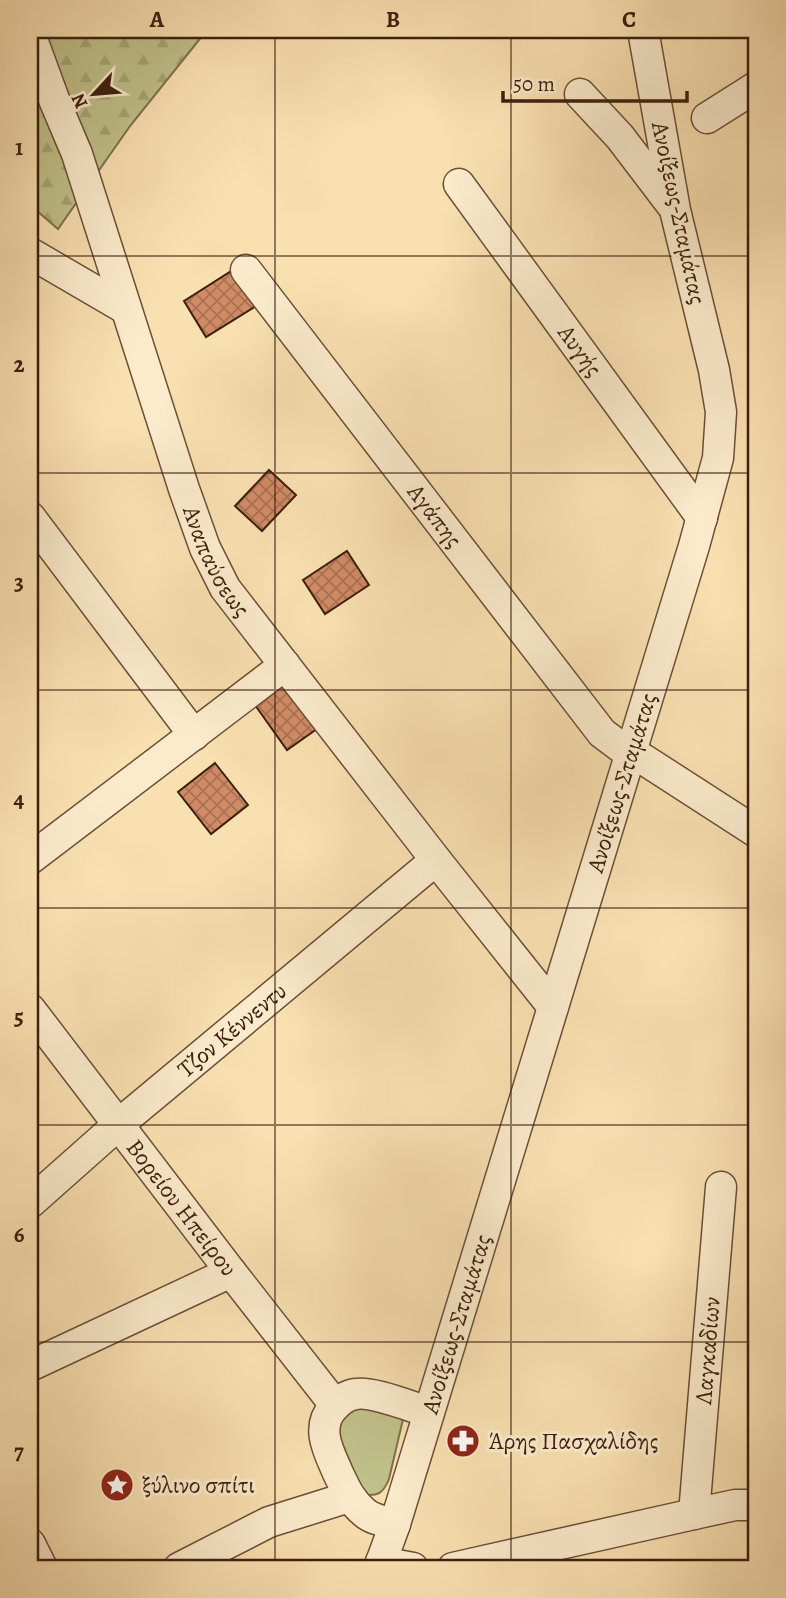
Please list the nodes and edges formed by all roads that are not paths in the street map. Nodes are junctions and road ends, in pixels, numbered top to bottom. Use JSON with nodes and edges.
{"nodes":[{"id":1,"x":643,"y":30,"type":"edge"},
{"id":2,"x":30,"y":34,"type":"edge"},
{"id":3,"x":756,"y":87,"type":"edge"},
{"id":4,"x":585,"y":108,"type":"dead end"},
{"id":5,"x":707,"y":118,"type":"dead end"},
{"id":6,"x":460,"y":184,"type":"dead end"},
{"id":7,"x":675,"y":210,"type":"junction"},
{"id":8,"x":30,"y":253,"type":"edge"},
{"id":9,"x":246,"y":270,"type":"dead end"},
{"id":10,"x":126,"y":309,"type":"junction"},
{"id":11,"x":30,"y":517,"type":"edge"},
{"id":12,"x":702,"y":518,"type":"junction"},
{"id":13,"x":285,"y":665,"type":"junction"},
{"id":14,"x":194,"y":735,"type":"junction"},
{"id":15,"x":630,"y":754,"type":"junction"},
{"id":16,"x":756,"y":832,"type":"edge"},
{"id":17,"x":30,"y":859,"type":"edge"},
{"id":18,"x":436,"y":860,"type":"junction"},
{"id":19,"x":553,"y":1007,"type":"junction"},
{"id":20,"x":30,"y":1009,"type":"edge"},
{"id":21,"x":119,"y":1124,"type":"junction"},
{"id":22,"x":721,"y":1187,"type":"dead end"},
{"id":23,"x":30,"y":1203,"type":"edge"},
{"id":24,"x":231,"y":1272,"type":"junction"},
{"id":25,"x":30,"y":1366,"type":"edge"},
{"id":26,"x":335,"y":1405,"type":"junction"},
{"id":27,"x":429,"y":1412,"type":"junction"},
{"id":28,"x":349,"y":1497,"type":"junction"},
{"id":29,"x":756,"y":1505,"type":"edge"},
{"id":30,"x":694,"y":1514,"type":"junction"},
{"id":31,"x":395,"y":1524,"type":"junction"},
{"id":32,"x":30,"y":1544,"type":"edge"},
{"id":33,"x":380,"y":1565,"type":"edge"},
{"id":34,"x":42,"y":1568,"type":"edge"},
{"id":35,"x":179,"y":1568,"type":"edge"},
{"id":36,"x":413,"y":1568,"type":"edge"},
{"id":37,"x":453,"y":1568,"type":"edge"}],
"edges":[{"from":1,"to":7,"type":"street","name":"Ανοίξεως-Σταμάτας"},
{"from":2,"to":10,"type":"street","name":"Αναπαύσεως"},
{"from":3,"to":5,"type":"street"},
{"from":4,"to":7,"type":"street"},
{"from":6,"to":12,"type":"street","name":"Αυγής"},
{"from":7,"to":12,"type":"street","name":"Ανοίξεως-Σταμάτας"},
{"from":8,"to":10,"type":"street"},
{"from":9,"to":15,"type":"street","name":"Αγάπης"},
{"from":10,"to":13,"type":"street","name":"Αναπαύσεως"},
{"from":11,"to":14,"type":"street"},
{"from":12,"to":15,"type":"street","name":"Ανοίξεως-Σταμάτας"},
{"from":13,"to":14,"type":"street"},
{"from":13,"to":18,"type":"street","name":"Αναπαύσεως"},
{"from":14,"to":17,"type":"street"},
{"from":15,"to":16,"type":"street","name":"Αγάπης"},
{"from":15,"to":19,"type":"street","name":"Ανοίξεως-Σταμάτας"},
{"from":18,"to":19,"type":"street","name":"Αναπαύσεως"},
{"from":18,"to":21,"type":"street","name":"Τζον Κέννεντυ"},
{"from":19,"to":27,"type":"street","name":"Ανοίξεως-Σταμάτας"},
{"from":20,"to":21,"type":"street","name":"Βορείου Ηπείρου"},
{"from":21,"to":23,"type":"street","name":"Τζον Κέννεντυ"},
{"from":21,"to":24,"type":"street","name":"Βορείου Ηπείρου"},
{"from":22,"to":30,"type":"street","name":"Λαγκαδίων"},
{"from":24,"to":25,"type":"street"},
{"from":24,"to":26,"type":"street","name":"Βορείου Ηπείρου"},
{"from":26,"to":27,"type":"street"},
{"from":26,"to":28,"type":"street"},
{"from":27,"to":31,"type":"street","name":"Ανοίξεως-Σταμάτας"},
{"from":28,"to":31,"type":"street"},
{"from":28,"to":35,"type":"street"},
{"from":29,"to":30,"type":"street"},
{"from":30,"to":37,"type":"street"},
{"from":31,"to":33,"type":"street","name":"Ανοίξεως-Σταμάτας"},
{"from":32,"to":34,"type":"street"},
{"from":33,"to":36,"type":"street"}]}
